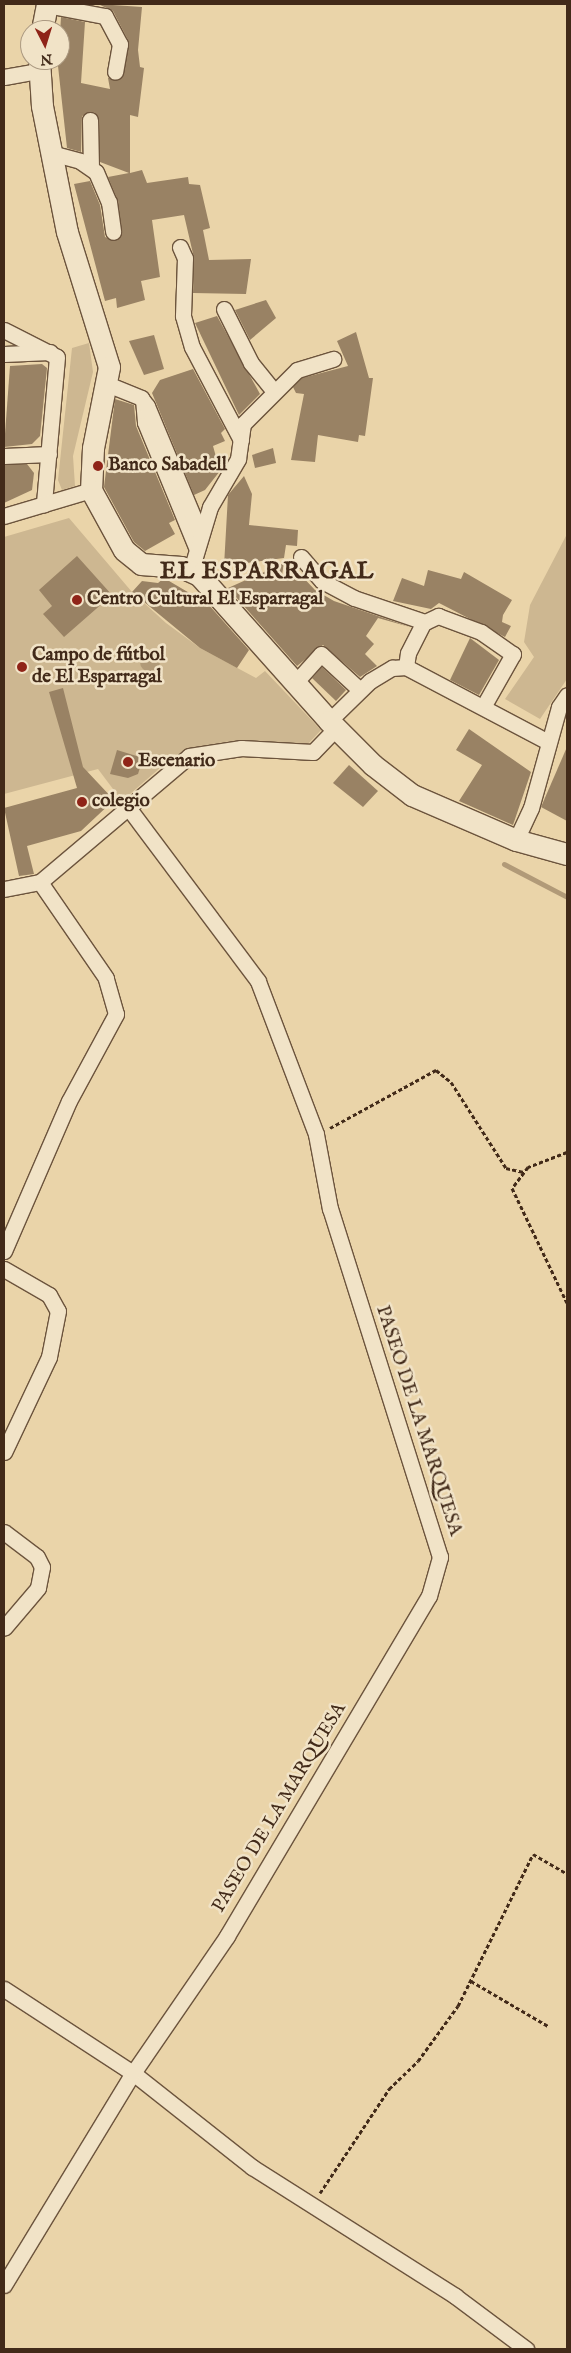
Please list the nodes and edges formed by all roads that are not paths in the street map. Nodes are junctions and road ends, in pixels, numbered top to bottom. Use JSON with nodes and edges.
{"nodes":[{"id":1,"x":47,"y":4,"type":"edge"},
{"id":2,"x":44,"y":20,"type":"edge"},
{"id":3,"x":24,"y":70,"type":"edge"},
{"id":4,"x":40,"y":70,"type":"edge"},
{"id":5,"x":115,"y":72,"type":"dead end"},
{"id":6,"x":4,"y":77,"type":"edge"},
{"id":7,"x":90,"y":120,"type":"dead end"},
{"id":8,"x":51,"y":153,"type":"junction"},
{"id":9,"x":91,"y":167,"type":"junction"},
{"id":10,"x":113,"y":232,"type":"dead end"},
{"id":11,"x":180,"y":247,"type":"dead end"},
{"id":12,"x":224,"y":309,"type":"dead end"},
{"id":13,"x":4,"y":330,"type":"edge"},
{"id":14,"x":52,"y":352,"type":"junction"},
{"id":15,"x":4,"y":354,"type":"edge"},
{"id":16,"x":333,"y":359,"type":"dead end"},
{"id":17,"x":107,"y":384,"type":"junction"},
{"id":18,"x":274,"y":391,"type":"junction"},
{"id":19,"x":141,"y":398,"type":"junction"},
{"id":20,"x":241,"y":440,"type":"junction"},
{"id":21,"x":50,"y":454,"type":"junction"},
{"id":22,"x":4,"y":456,"type":"edge"},
{"id":23,"x":91,"y":490,"type":"junction"},
{"id":24,"x":44,"y":504,"type":"junction"},
{"id":25,"x":4,"y":516,"type":"edge"},
{"id":26,"x":201,"y":535,"type":"junction"},
{"id":27,"x":301,"y":557,"type":"dead end"},
{"id":28,"x":194,"y":561,"type":"junction"},
{"id":29,"x":425,"y":622,"type":"junction"},
{"id":30,"x":406,"y":667,"type":"junction"},
{"id":31,"x":294,"y":684,"type":"junction"},
{"id":32,"x":360,"y":690,"type":"junction"},
{"id":33,"x":567,"y":695,"type":"edge"},
{"id":34,"x":483,"y":707,"type":"junction"},
{"id":35,"x":333,"y":725,"type":"junction"},
{"id":36,"x":548,"y":742,"type":"junction"},
{"id":37,"x":126,"y":806,"type":"junction"},
{"id":38,"x":516,"y":840,"type":"junction"},
{"id":39,"x":567,"y":854,"type":"edge"},
{"id":40,"x":40,"y":882,"type":"junction"},
{"id":41,"x":4,"y":889,"type":"edge"},
{"id":42,"x":4,"y":1250,"type":"edge"},
{"id":43,"x":4,"y":1269,"type":"edge"},
{"id":44,"x":4,"y":1452,"type":"edge"},
{"id":45,"x":4,"y":1532,"type":"edge"},
{"id":46,"x":4,"y":1628,"type":"edge"},
{"id":47,"x":4,"y":1989,"type":"edge"},
{"id":48,"x":133,"y":2073,"type":"junction"},
{"id":49,"x":4,"y":2285,"type":"edge"},
{"id":50,"x":526,"y":2349,"type":"edge"}],
"edges":[{"from":1,"to":2,"type":"main road"},
{"from":1,"to":5,"type":"street"},
{"from":3,"to":6,"type":"street"},
{"from":4,"to":8,"type":"main road"},
{"from":7,"to":9,"type":"street"},
{"from":8,"to":9,"type":"street"},
{"from":8,"to":17,"type":"main road"},
{"from":9,"to":10,"type":"street"},
{"from":11,"to":20,"type":"street"},
{"from":12,"to":18,"type":"street"},
{"from":13,"to":14,"type":"street"},
{"from":14,"to":15,"type":"street"},
{"from":14,"to":21,"type":"street"},
{"from":16,"to":18,"type":"street"},
{"from":17,"to":19,"type":"street"},
{"from":17,"to":23,"type":"main road"},
{"from":18,"to":20,"type":"street"},
{"from":19,"to":26,"type":"street"},
{"from":19,"to":28,"type":"street"},
{"from":20,"to":26,"type":"street"},
{"from":21,"to":22,"type":"street"},
{"from":21,"to":24,"type":"street"},
{"from":23,"to":24,"type":"street"},
{"from":23,"to":28,"type":"main road"},
{"from":24,"to":25,"type":"street"},
{"from":26,"to":28,"type":"street"},
{"from":27,"to":29,"type":"street"},
{"from":28,"to":31,"type":"main road"},
{"from":29,"to":30,"type":"street"},
{"from":29,"to":34,"type":"street"},
{"from":30,"to":32,"type":"street"},
{"from":30,"to":34,"type":"street"},
{"from":31,"to":32,"type":"street"},
{"from":31,"to":35,"type":"main road"},
{"from":32,"to":35,"type":"street"},
{"from":33,"to":36,"type":"street"},
{"from":34,"to":36,"type":"street"},
{"from":35,"to":37,"type":"street"},
{"from":35,"to":38,"type":"main road"},
{"from":36,"to":38,"type":"street"},
{"from":37,"to":40,"type":"street"},
{"from":37,"to":48,"type":"street","name":"PASEO DE LA MARQUESA"},
{"from":38,"to":39,"type":"main road"},
{"from":40,"to":41,"type":"street"},
{"from":40,"to":42,"type":"street"},
{"from":43,"to":44,"type":"street"},
{"from":45,"to":46,"type":"street"},
{"from":47,"to":48,"type":"street"},
{"from":48,"to":49,"type":"street","name":"PASEO DE LA MARQUESA"},
{"from":48,"to":50,"type":"street"}]}
